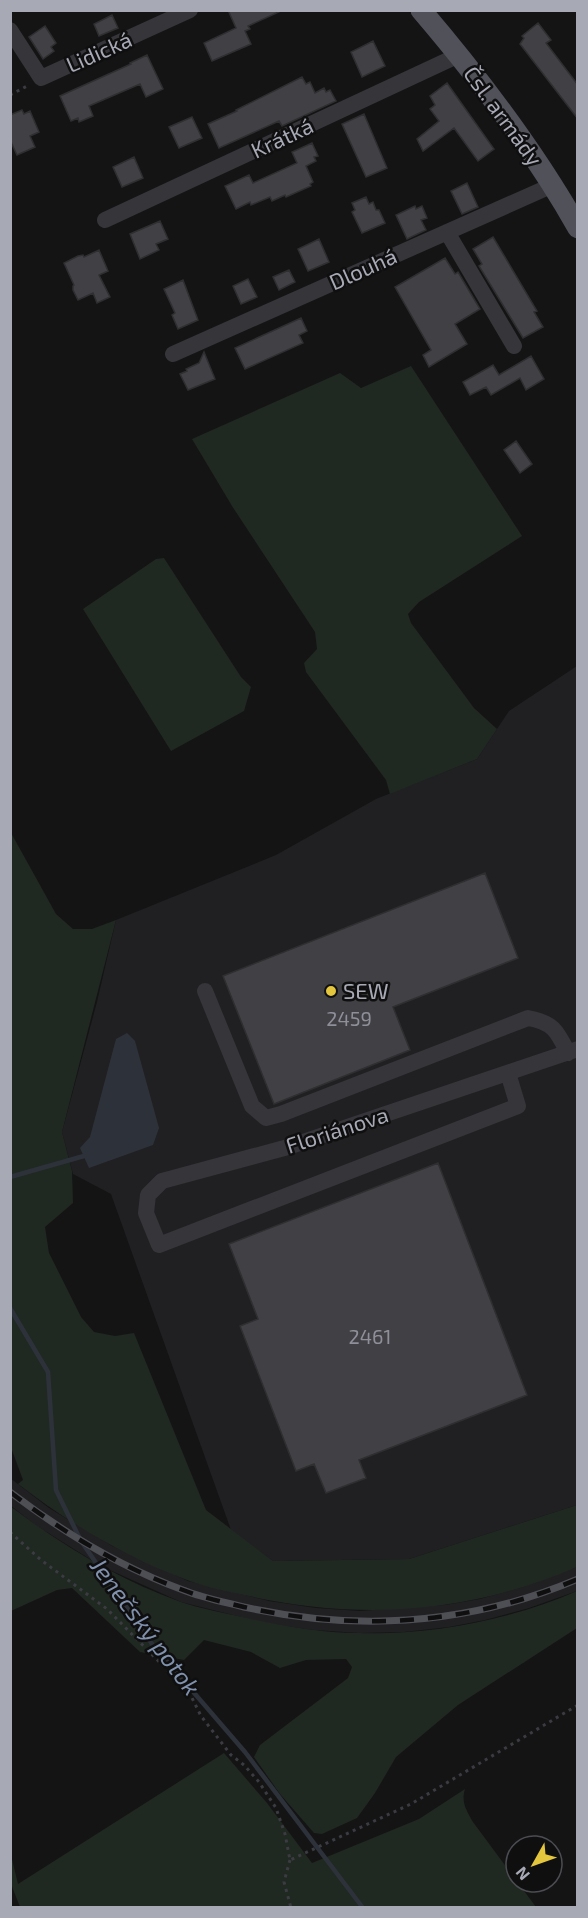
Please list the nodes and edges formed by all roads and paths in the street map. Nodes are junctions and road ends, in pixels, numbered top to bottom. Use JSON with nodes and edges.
{"nodes":[{"id":1,"x":190,"y":10,"type":"edge"},
{"id":2,"x":421,"y":10,"type":"edge"},
{"id":3,"x":10,"y":30,"type":"edge"},
{"id":4,"x":459,"y":55,"type":"junction"},
{"id":5,"x":41,"y":78,"type":"junction"},
{"id":6,"x":10,"y":95,"type":"edge"},
{"id":7,"x":553,"y":185,"type":"junction"},
{"id":8,"x":105,"y":220,"type":"dead end"},
{"id":9,"x":578,"y":228,"type":"edge"},
{"id":10,"x":447,"y":232,"type":"junction"},
{"id":11,"x":513,"y":346,"type":"dead end"},
{"id":12,"x":173,"y":354,"type":"dead end"},
{"id":13,"x":205,"y":992,"type":"dead end"},
{"id":14,"x":573,"y":1051,"type":"edge"},
{"id":15,"x":508,"y":1073,"type":"junction"},
{"id":16,"x":10,"y":1532,"type":"edge"},
{"id":17,"x":578,"y":1705,"type":"edge"},
{"id":18,"x":290,"y":1860,"type":"junction"},
{"id":19,"x":291,"y":1908,"type":"edge"}],
"edges":[{"from":1,"to":5,"type":"street","name":"Lidická"},
{"from":2,"to":4,"type":"main road","name":"Čsl. armády"},
{"from":3,"to":5,"type":"street"},
{"from":4,"to":7,"type":"main road","name":"Čsl. armády"},
{"from":4,"to":8,"type":"street","name":"Krátká"},
{"from":5,"to":6,"type":"path"},
{"from":7,"to":9,"type":"main road","name":"Čsl. armády"},
{"from":7,"to":10,"type":"street","name":"Dlouhá"},
{"from":10,"to":11,"type":"street"},
{"from":10,"to":12,"type":"street","name":"Dlouhá"},
{"from":13,"to":14,"type":"street"},
{"from":14,"to":15,"type":"street","name":"Floriánova"},
{"from":15,"to":15,"type":"street","name":"Floriánova"},
{"from":16,"to":18,"type":"path"},
{"from":17,"to":18,"type":"path"},
{"from":18,"to":19,"type":"path"}]}
